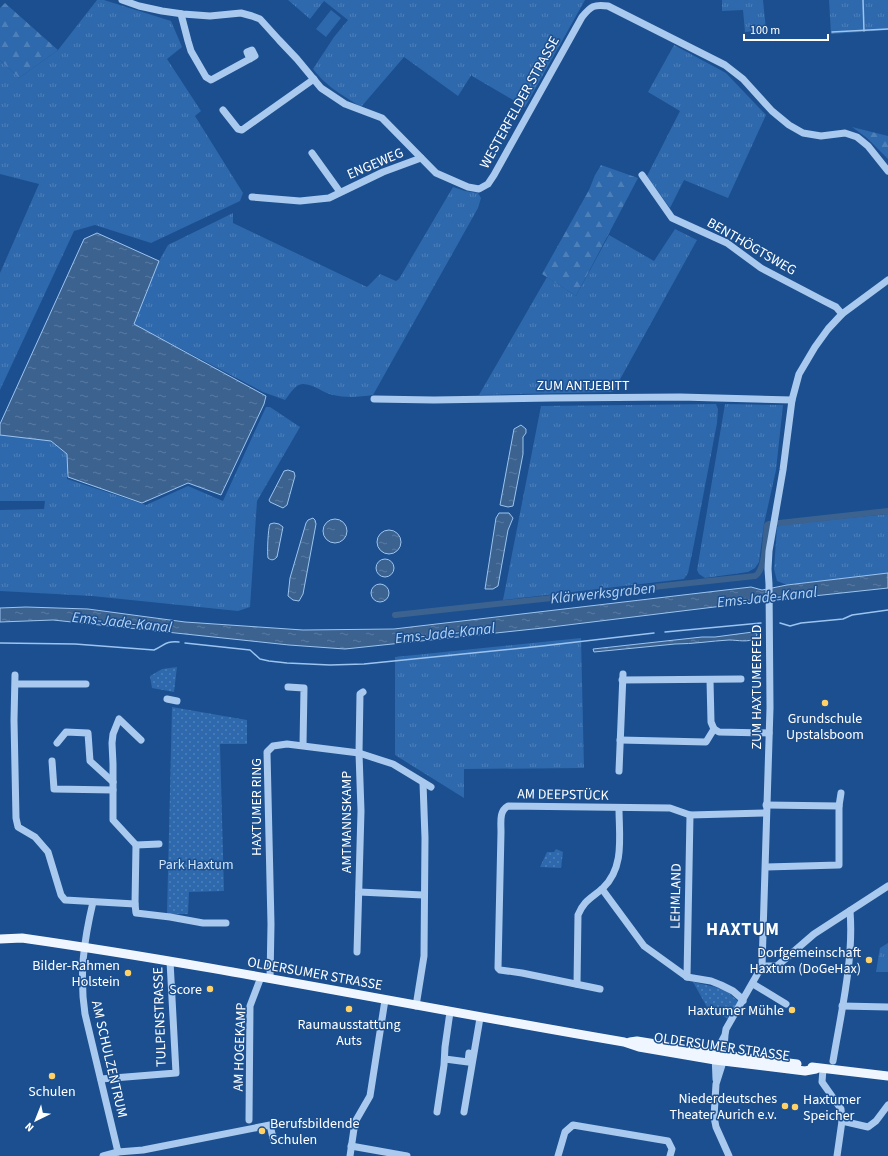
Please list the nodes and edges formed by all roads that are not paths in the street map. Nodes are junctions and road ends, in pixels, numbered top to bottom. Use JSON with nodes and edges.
{"nodes":[{"id":1,"x":122,"y":0,"type":"edge"},
{"id":2,"x":597,"y":2,"type":"edge"},
{"id":3,"x":181,"y":14,"type":"junction"},
{"id":4,"x":250,"y":59,"type":"dead end"},
{"id":5,"x":314,"y":79,"type":"junction"},
{"id":6,"x":223,"y":110,"type":"dead end"},
{"id":7,"x":312,"y":153,"type":"dead end"},
{"id":8,"x":421,"y":158,"type":"junction"},
{"id":9,"x":888,"y":172,"type":"edge"},
{"id":10,"x":642,"y":175,"type":"dead end"},
{"id":11,"x":340,"y":192,"type":"junction"},
{"id":12,"x":252,"y":197,"type":"dead end"},
{"id":13,"x":888,"y":280,"type":"edge"},
{"id":14,"x":842,"y":314,"type":"junction"},
{"id":15,"x":374,"y":399,"type":"dead end"},
{"id":16,"x":792,"y":400,"type":"junction"},
{"id":17,"x":16,"y":674,"type":"dead end"},
{"id":18,"x":741,"y":679,"type":"dead end"},
{"id":19,"x":710,"y":680,"type":"junction"},
{"id":20,"x":16,"y":684,"type":"junction"},
{"id":21,"x":86,"y":684,"type":"dead end"},
{"id":22,"x":288,"y":687,"type":"dead end"},
{"id":23,"x":362,"y":692,"type":"dead end"},
{"id":24,"x":167,"y":699,"type":"dead end"},
{"id":25,"x":177,"y":701,"type":"dead end"},
{"id":26,"x":714,"y":728,"type":"junction"},
{"id":27,"x":769,"y":733,"type":"junction"},
{"id":28,"x":141,"y":740,"type":"dead end"},
{"id":29,"x":620,"y":740,"type":"junction"},
{"id":30,"x":57,"y":743,"type":"dead end"},
{"id":31,"x":303,"y":745,"type":"junction"},
{"id":32,"x":359,"y":753,"type":"junction"},
{"id":33,"x":52,"y":761,"type":"dead end"},
{"id":34,"x":619,"y":772,"type":"dead end"},
{"id":35,"x":423,"y":783,"type":"junction"},
{"id":36,"x":113,"y":786,"type":"junction"},
{"id":37,"x":431,"y":787,"type":"dead end"},
{"id":38,"x":841,"y":793,"type":"dead end"},
{"id":39,"x":839,"y":806,"type":"junction"},
{"id":40,"x":619,"y":808,"type":"junction"},
{"id":41,"x":766,"y":809,"type":"junction"},
{"id":42,"x":690,"y":815,"type":"junction"},
{"id":43,"x":160,"y":844,"type":"dead end"},
{"id":44,"x":136,"y":845,"type":"junction"},
{"id":45,"x":766,"y":867,"type":"junction"},
{"id":46,"x":888,"y":886,"type":"edge"},
{"id":47,"x":602,"y":889,"type":"junction"},
{"id":48,"x":359,"y":892,"type":"junction"},
{"id":49,"x":423,"y":895,"type":"junction"},
{"id":50,"x":93,"y":902,"type":"junction"},
{"id":51,"x":135,"y":904,"type":"junction"},
{"id":52,"x":850,"y":911,"type":"junction"},
{"id":53,"x":226,"y":923,"type":"dead end"},
{"id":54,"x":0,"y":939,"type":"edge"},
{"id":55,"x":84,"y":947,"type":"junction"},
{"id":56,"x":357,"y":952,"type":"dead end"},
{"id":57,"x":170,"y":961,"type":"junction"},
{"id":58,"x":762,"y":966,"type":"junction"},
{"id":59,"x":686,"y":977,"type":"junction"},
{"id":60,"x":265,"y":978,"type":"junction"},
{"id":61,"x":576,"y":984,"type":"junction"},
{"id":62,"x":753,"y":984,"type":"junction"},
{"id":63,"x":600,"y":989,"type":"dead end"},
{"id":64,"x":385,"y":1000,"type":"junction"},
{"id":65,"x":743,"y":1001,"type":"junction"},
{"id":66,"x":786,"y":1004,"type":"dead end"},
{"id":67,"x":416,"y":1006,"type":"junction"},
{"id":68,"x":842,"y":1006,"type":"junction"},
{"id":69,"x":888,"y":1007,"type":"edge"},
{"id":70,"x":450,"y":1012,"type":"junction"},
{"id":71,"x":480,"y":1018,"type":"junction"},
{"id":72,"x":474,"y":1026,"type":"dead end"},
{"id":73,"x":719,"y":1058,"type":"junction"},
{"id":74,"x":445,"y":1059,"type":"junction"},
{"id":75,"x":833,"y":1061,"type":"dead end"},
{"id":76,"x":819,"y":1069,"type":"junction"},
{"id":77,"x":888,"y":1076,"type":"edge"},
{"id":78,"x":101,"y":1079,"type":"junction"},
{"id":79,"x":888,"y":1105,"type":"edge"},
{"id":80,"x":437,"y":1112,"type":"dead end"},
{"id":81,"x":464,"y":1112,"type":"dead end"},
{"id":82,"x":249,"y":1120,"type":"dead end"},
{"id":83,"x":842,"y":1120,"type":"junction"},
{"id":84,"x":273,"y":1138,"type":"dead end"},
{"id":85,"x":351,"y":1146,"type":"junction"},
{"id":86,"x":118,"y":1152,"type":"junction"},
{"id":87,"x":103,"y":1156,"type":"edge"},
{"id":88,"x":350,"y":1156,"type":"edge"},
{"id":89,"x":407,"y":1156,"type":"edge"},
{"id":90,"x":558,"y":1156,"type":"edge"},
{"id":91,"x":670,"y":1156,"type":"edge"},
{"id":92,"x":729,"y":1156,"type":"edge"},
{"id":93,"x":837,"y":1156,"type":"edge"}],
"edges":[{"from":1,"to":3,"type":"street","name":"WESTERFELDER STRASSE"},
{"from":2,"to":8,"type":"street","name":"WESTERFELDER STRASSE"},
{"from":2,"to":9,"type":"street","name":"WESTERFELDER STRASSE"},
{"from":3,"to":4,"type":"street"},
{"from":3,"to":5,"type":"street","name":"WESTERFELDER STRASSE"},
{"from":5,"to":6,"type":"street"},
{"from":5,"to":8,"type":"street","name":"WESTERFELDER STRASSE"},
{"from":7,"to":11,"type":"street","name":"ENGEWEG"},
{"from":8,"to":11,"type":"street","name":"ENGEWEG"},
{"from":10,"to":14,"type":"street","name":"BENTHÖGTSWEG"},
{"from":11,"to":12,"type":"street","name":"ENGEWEG"},
{"from":13,"to":14,"type":"street","name":"ZUM HAXTUMERFELD"},
{"from":14,"to":16,"type":"street","name":"ZUM HAXTUMERFELD"},
{"from":15,"to":16,"type":"street","name":"ZUM ANTJEBITT"},
{"from":16,"to":27,"type":"street","name":"ZUM HAXTUMERFELD"},
{"from":17,"to":20,"type":"street"},
{"from":18,"to":19,"type":"street"},
{"from":19,"to":26,"type":"street"},
{"from":19,"to":29,"type":"street"},
{"from":20,"to":21,"type":"street"},
{"from":20,"to":50,"type":"street"},
{"from":22,"to":31,"type":"street"},
{"from":23,"to":32,"type":"street","name":"AMTMANNSKAMP"},
{"from":24,"to":25,"type":"street"},
{"from":26,"to":27,"type":"street"},
{"from":26,"to":29,"type":"street"},
{"from":27,"to":41,"type":"street","name":"ZUM HAXTUMERFELD"},
{"from":28,"to":36,"type":"street"},
{"from":29,"to":34,"type":"street"},
{"from":30,"to":36,"type":"street"},
{"from":31,"to":32,"type":"street","name":"HAXTUMER RING"},
{"from":31,"to":60,"type":"street","name":"HAXTUMER RING"},
{"from":32,"to":35,"type":"street","name":"HAXTUMER RING"},
{"from":32,"to":48,"type":"street","name":"AMTMANNSKAMP"},
{"from":33,"to":36,"type":"street"},
{"from":35,"to":37,"type":"street","name":"HAXTUMER RING"},
{"from":35,"to":49,"type":"street"},
{"from":36,"to":44,"type":"street"},
{"from":38,"to":39,"type":"street"},
{"from":39,"to":41,"type":"street","name":"AM DEEPSTÜCK"},
{"from":39,"to":45,"type":"street"},
{"from":40,"to":42,"type":"street","name":"AM DEEPSTÜCK"},
{"from":40,"to":47,"type":"street"},
{"from":40,"to":61,"type":"street","name":"AM DEEPSTÜCK"},
{"from":41,"to":42,"type":"street","name":"AM DEEPSTÜCK"},
{"from":41,"to":45,"type":"street","name":"ZUM HAXTUMERFELD"},
{"from":42,"to":59,"type":"street","name":"LEHMLAND"},
{"from":43,"to":44,"type":"street"},
{"from":44,"to":51,"type":"street"},
{"from":45,"to":58,"type":"street","name":"ZUM HAXTUMERFELD"},
{"from":46,"to":52,"type":"street"},
{"from":47,"to":59,"type":"street"},
{"from":47,"to":61,"type":"street"},
{"from":48,"to":49,"type":"street","name":"AMTMANNSKAMP"},
{"from":48,"to":56,"type":"street","name":"AMTMANNSKAMP"},
{"from":49,"to":67,"type":"street"},
{"from":50,"to":51,"type":"street"},
{"from":50,"to":55,"type":"street","name":"AM SCHULZENTRUM"},
{"from":51,"to":53,"type":"street"},
{"from":52,"to":58,"type":"street"},
{"from":52,"to":68,"type":"street"},
{"from":54,"to":55,"type":"main road","name":"OLDERSUMER STRASSE"},
{"from":55,"to":57,"type":"main road","name":"OLDERSUMER STRASSE"},
{"from":55,"to":78,"type":"street","name":"AM SCHULZENTRUM"},
{"from":57,"to":60,"type":"main road","name":"OLDERSUMER STRASSE"},
{"from":57,"to":78,"type":"street","name":"TULPENSTRASSE"},
{"from":58,"to":62,"type":"street"},
{"from":59,"to":65,"type":"street"},
{"from":60,"to":64,"type":"main road","name":"OLDERSUMER STRASSE"},
{"from":60,"to":82,"type":"street","name":"AM HOGEKAMP"},
{"from":61,"to":63,"type":"street","name":"AM DEEPSTÜCK"},
{"from":62,"to":65,"type":"street"},
{"from":62,"to":66,"type":"street"},
{"from":64,"to":67,"type":"main road","name":"OLDERSUMER STRASSE"},
{"from":64,"to":85,"type":"street"},
{"from":65,"to":73,"type":"street"},
{"from":67,"to":70,"type":"main road","name":"OLDERSUMER STRASSE"},
{"from":68,"to":69,"type":"street"},
{"from":68,"to":75,"type":"street"},
{"from":70,"to":71,"type":"main road","name":"OLDERSUMER STRASSE"},
{"from":70,"to":74,"type":"street"},
{"from":71,"to":73,"type":"main road","name":"OLDERSUMER STRASSE"},
{"from":71,"to":81,"type":"street"},
{"from":72,"to":74,"type":"street"},
{"from":73,"to":76,"type":"main road","name":"OLDERSUMER STRASSE"},
{"from":73,"to":92,"type":"street"},
{"from":74,"to":80,"type":"street"},
{"from":76,"to":77,"type":"main road","name":"OLDERSUMER STRASSE"},
{"from":76,"to":83,"type":"street"},
{"from":78,"to":86,"type":"street","name":"AM SCHULZENTRUM"},
{"from":79,"to":83,"type":"street"},
{"from":83,"to":93,"type":"street"},
{"from":84,"to":86,"type":"street"},
{"from":85,"to":88,"type":"street"},
{"from":85,"to":89,"type":"street"},
{"from":86,"to":87,"type":"street"},
{"from":90,"to":91,"type":"street"}]}
